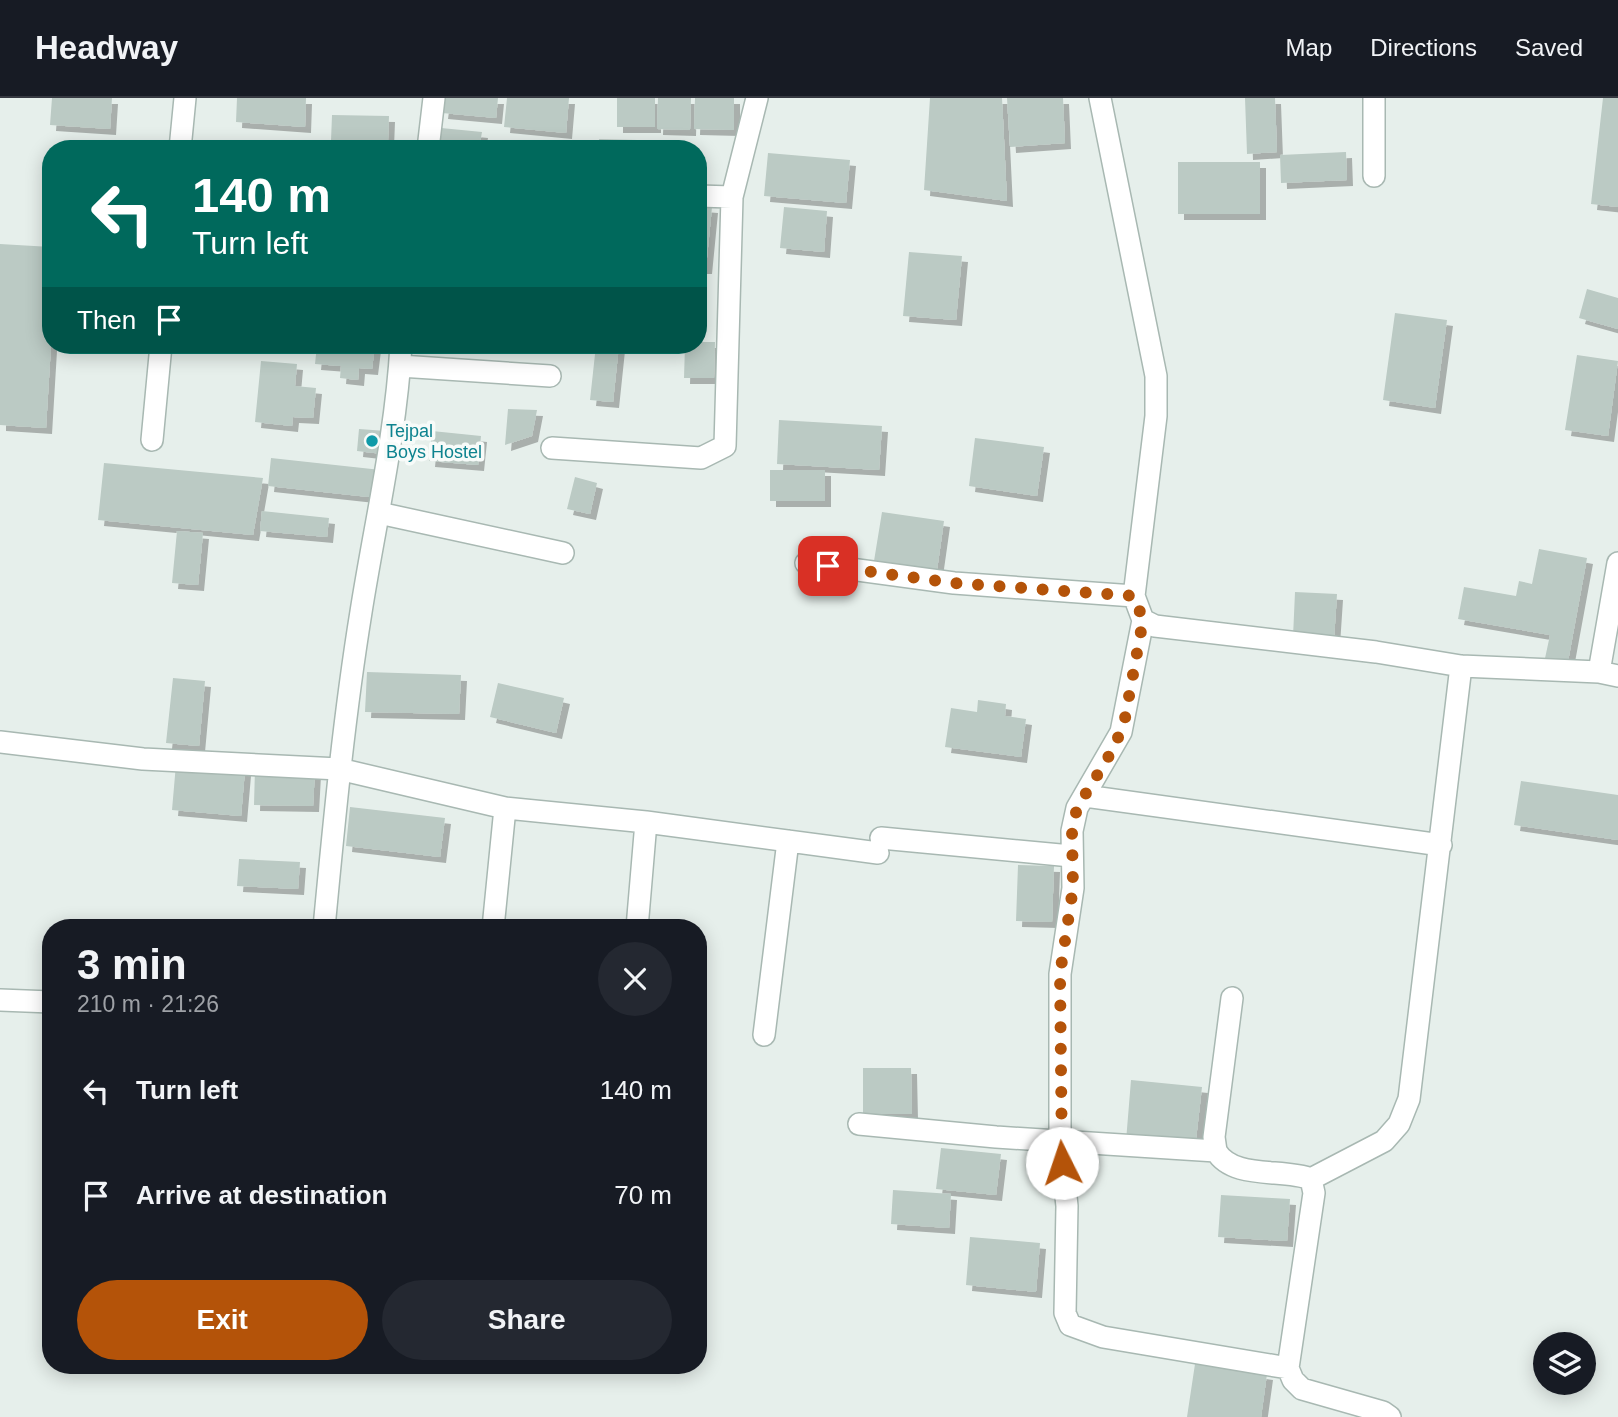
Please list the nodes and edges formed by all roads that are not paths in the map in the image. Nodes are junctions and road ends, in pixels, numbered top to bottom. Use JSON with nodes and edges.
{"nodes":[{"id":1,"x":184,"y":98,"type":"edge"},
{"id":2,"x":434,"y":98,"type":"edge"},
{"id":3,"x":757,"y":98,"type":"edge"},
{"id":4,"x":1100,"y":98,"type":"edge"},
{"id":5,"x":1374,"y":98,"type":"edge"},
{"id":6,"x":181,"y":140,"type":"edge"},
{"id":7,"x":429,"y":140,"type":"edge"},
{"id":8,"x":1374,"y":176,"type":"dead end"},
{"id":9,"x":707,"y":196,"type":"edge"},
{"id":10,"x":732,"y":197,"type":"junction"},
{"id":11,"x":160,"y":354,"type":"edge"},
{"id":12,"x":400,"y":355,"type":"edge"},
{"id":13,"x":550,"y":376,"type":"dead end"},
{"id":14,"x":152,"y":440,"type":"dead end"},
{"id":15,"x":552,"y":448,"type":"dead end"},
{"id":16,"x":379,"y":513,"type":"junction"},
{"id":17,"x":563,"y":553,"type":"dead end"},
{"id":18,"x":806,"y":563,"type":"dead end"},
{"id":19,"x":1618,"y":563,"type":"edge"},
{"id":20,"x":1134,"y":596,"type":"junction"},
{"id":21,"x":1143,"y":620,"type":"junction"},
{"id":22,"x":1461,"y":666,"type":"junction"},
{"id":23,"x":1608,"y":674,"type":"edge"},
{"id":24,"x":0,"y":742,"type":"edge"},
{"id":25,"x":339,"y":769,"type":"junction"},
{"id":26,"x":1085,"y":796,"type":"junction"},
{"id":27,"x":505,"y":808,"type":"junction"},
{"id":28,"x":646,"y":822,"type":"junction"},
{"id":29,"x":788,"y":841,"type":"junction"},
{"id":30,"x":1441,"y":845,"type":"junction"},
{"id":31,"x":1071,"y":856,"type":"junction"},
{"id":32,"x":325,"y":919,"type":"edge"},
{"id":33,"x":494,"y":919,"type":"edge"},
{"id":34,"x":638,"y":919,"type":"edge"},
{"id":35,"x":1232,"y":998,"type":"dead end"},
{"id":36,"x":0,"y":1000,"type":"edge"},
{"id":37,"x":42,"y":1002,"type":"edge"},
{"id":38,"x":764,"y":1035,"type":"dead end"},
{"id":39,"x":859,"y":1124,"type":"dead end"},
{"id":40,"x":1060,"y":1142,"type":"junction"},
{"id":41,"x":1216,"y":1151,"type":"junction"},
{"id":42,"x":1311,"y":1179,"type":"junction"},
{"id":43,"x":1288,"y":1368,"type":"junction"},
{"id":44,"x":1390,"y":1417,"type":"edge"}],
"edges":[{"from":1,"to":6,"type":"street"},
{"from":2,"to":7,"type":"street"},
{"from":3,"to":10,"type":"street"},
{"from":4,"to":20,"type":"street"},
{"from":5,"to":8,"type":"street"},
{"from":9,"to":10,"type":"street"},
{"from":10,"to":15,"type":"street"},
{"from":11,"to":14,"type":"street"},
{"from":12,"to":13,"type":"street"},
{"from":12,"to":16,"type":"street"},
{"from":16,"to":17,"type":"street"},
{"from":16,"to":25,"type":"street"},
{"from":18,"to":20,"type":"street"},
{"from":19,"to":23,"type":"street"},
{"from":20,"to":21,"type":"street"},
{"from":21,"to":22,"type":"street"},
{"from":21,"to":26,"type":"street"},
{"from":22,"to":23,"type":"street"},
{"from":22,"to":30,"type":"street"},
{"from":24,"to":25,"type":"street"},
{"from":25,"to":27,"type":"street"},
{"from":25,"to":32,"type":"street"},
{"from":26,"to":30,"type":"street"},
{"from":26,"to":31,"type":"street"},
{"from":27,"to":28,"type":"street"},
{"from":27,"to":33,"type":"street"},
{"from":28,"to":29,"type":"street"},
{"from":28,"to":34,"type":"street"},
{"from":29,"to":31,"type":"street"},
{"from":29,"to":38,"type":"street"},
{"from":30,"to":42,"type":"street"},
{"from":31,"to":40,"type":"street"},
{"from":35,"to":41,"type":"street"},
{"from":36,"to":37,"type":"street"},
{"from":39,"to":40,"type":"street"},
{"from":40,"to":41,"type":"street"},
{"from":40,"to":43,"type":"street"},
{"from":41,"to":42,"type":"street"},
{"from":42,"to":43,"type":"street"},
{"from":43,"to":44,"type":"street"}]}
